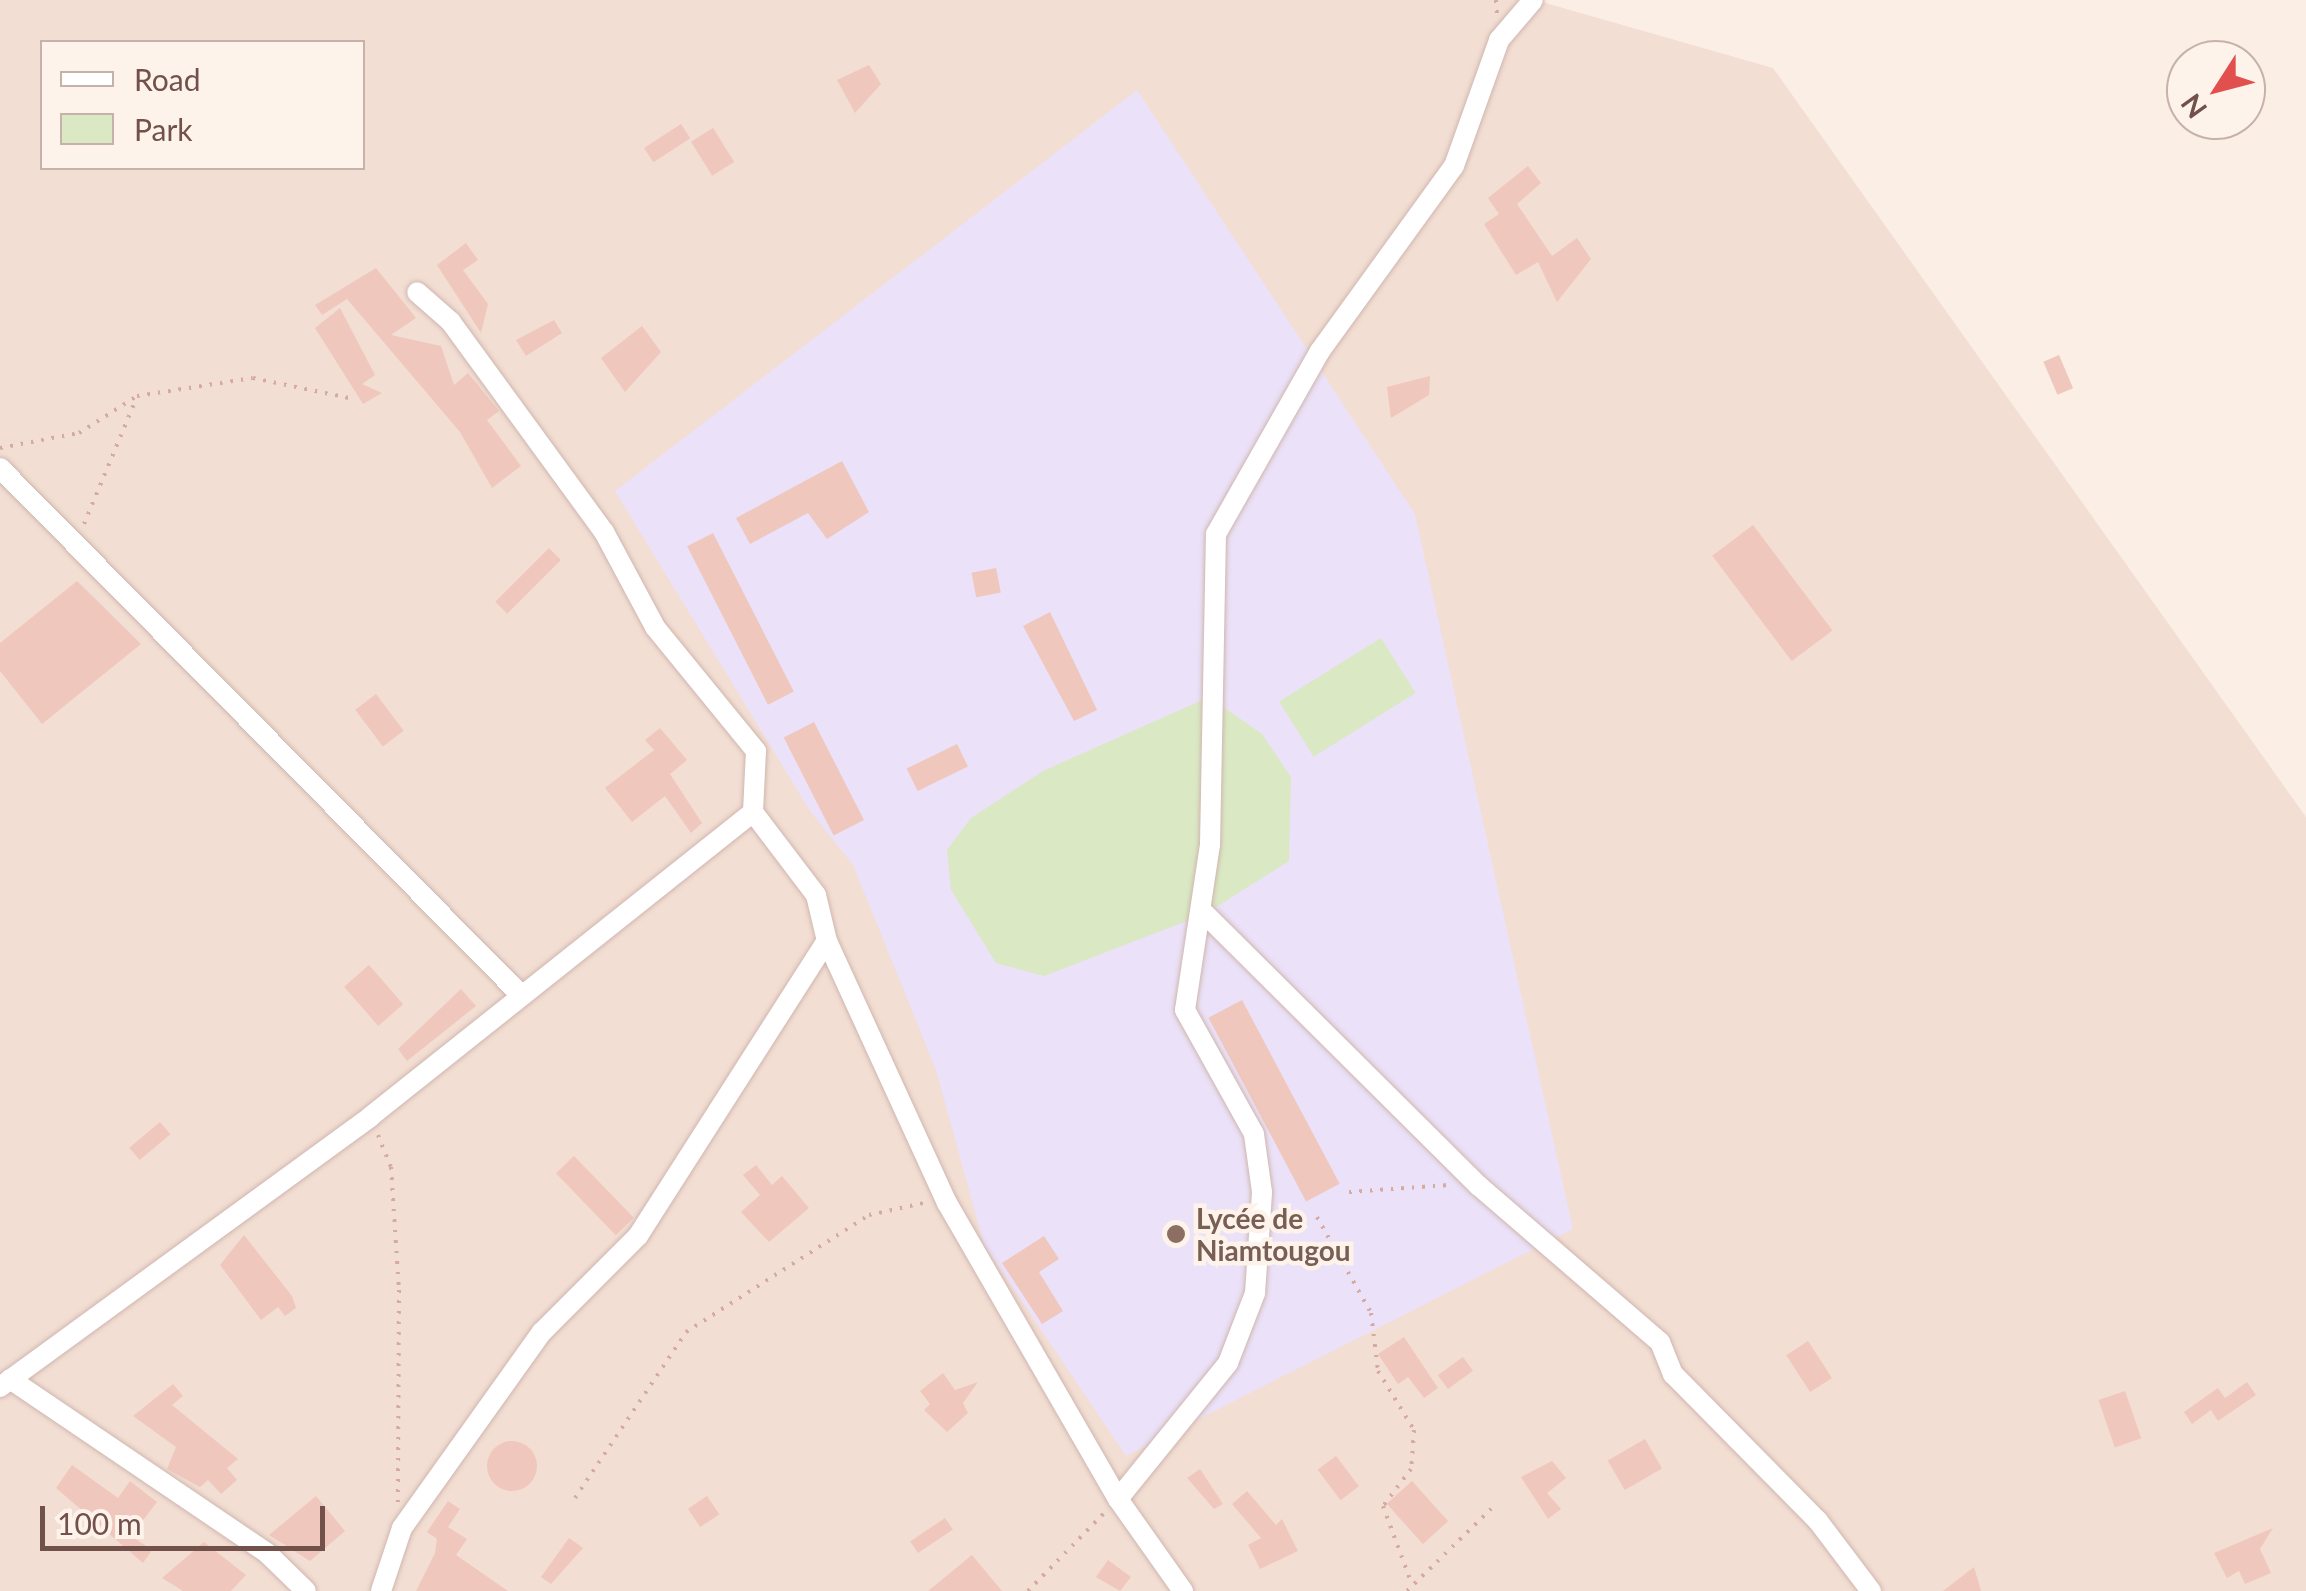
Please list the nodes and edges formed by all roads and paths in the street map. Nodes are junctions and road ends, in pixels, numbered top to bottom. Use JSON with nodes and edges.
{"nodes":[{"id":1,"x":1533,"y":0,"type":"edge"},
{"id":2,"x":417,"y":292,"type":"dead end"},
{"id":3,"x":137,"y":396,"type":"junction"},
{"id":4,"x":348,"y":398,"type":"dead end"},
{"id":5,"x":0,"y":448,"type":"edge"},
{"id":6,"x":0,"y":468,"type":"edge"},
{"id":7,"x":82,"y":543,"type":"junction"},
{"id":8,"x":753,"y":812,"type":"junction"},
{"id":9,"x":1205,"y":914,"type":"junction"},
{"id":10,"x":828,"y":942,"type":"junction"},
{"id":11,"x":521,"y":996,"type":"junction"},
{"id":12,"x":371,"y":1116,"type":"junction"},
{"id":13,"x":1479,"y":1186,"type":"junction"},
{"id":14,"x":1350,"y":1192,"type":"dead end"},
{"id":15,"x":947,"y":1202,"type":"junction"},
{"id":16,"x":1318,"y":1217,"type":"dead end"},
{"id":17,"x":5,"y":1383,"type":"edge"},
{"id":18,"x":575,"y":1498,"type":"dead end"},
{"id":19,"x":1118,"y":1500,"type":"junction"},
{"id":20,"x":1494,"y":1507,"type":"dead end"},
{"id":21,"x":402,"y":1528,"type":"junction"},
{"id":22,"x":1411,"y":1582,"type":"junction"},
{"id":23,"x":306,"y":1591,"type":"edge"},
{"id":24,"x":382,"y":1591,"type":"edge"},
{"id":25,"x":1028,"y":1591,"type":"edge"},
{"id":26,"x":1182,"y":1591,"type":"edge"},
{"id":27,"x":1407,"y":1591,"type":"edge"},
{"id":28,"x":1870,"y":1591,"type":"edge"}],
"edges":[{"from":1,"to":9,"type":"street"},
{"from":2,"to":8,"type":"street"},
{"from":3,"to":4,"type":"path"},
{"from":3,"to":5,"type":"path"},
{"from":3,"to":7,"type":"path"},
{"from":6,"to":7,"type":"street"},
{"from":7,"to":11,"type":"street"},
{"from":8,"to":10,"type":"street"},
{"from":8,"to":11,"type":"street"},
{"from":9,"to":13,"type":"street"},
{"from":9,"to":19,"type":"street"},
{"from":10,"to":15,"type":"street"},
{"from":10,"to":21,"type":"street"},
{"from":11,"to":12,"type":"street"},
{"from":12,"to":17,"type":"street"},
{"from":12,"to":21,"type":"path"},
{"from":13,"to":14,"type":"path"},
{"from":13,"to":28,"type":"street"},
{"from":15,"to":18,"type":"path"},
{"from":15,"to":19,"type":"street"},
{"from":16,"to":22,"type":"path"},
{"from":17,"to":23,"type":"street"},
{"from":19,"to":25,"type":"path"},
{"from":19,"to":26,"type":"street"},
{"from":20,"to":22,"type":"path"},
{"from":21,"to":24,"type":"street"},
{"from":22,"to":27,"type":"path"}]}
